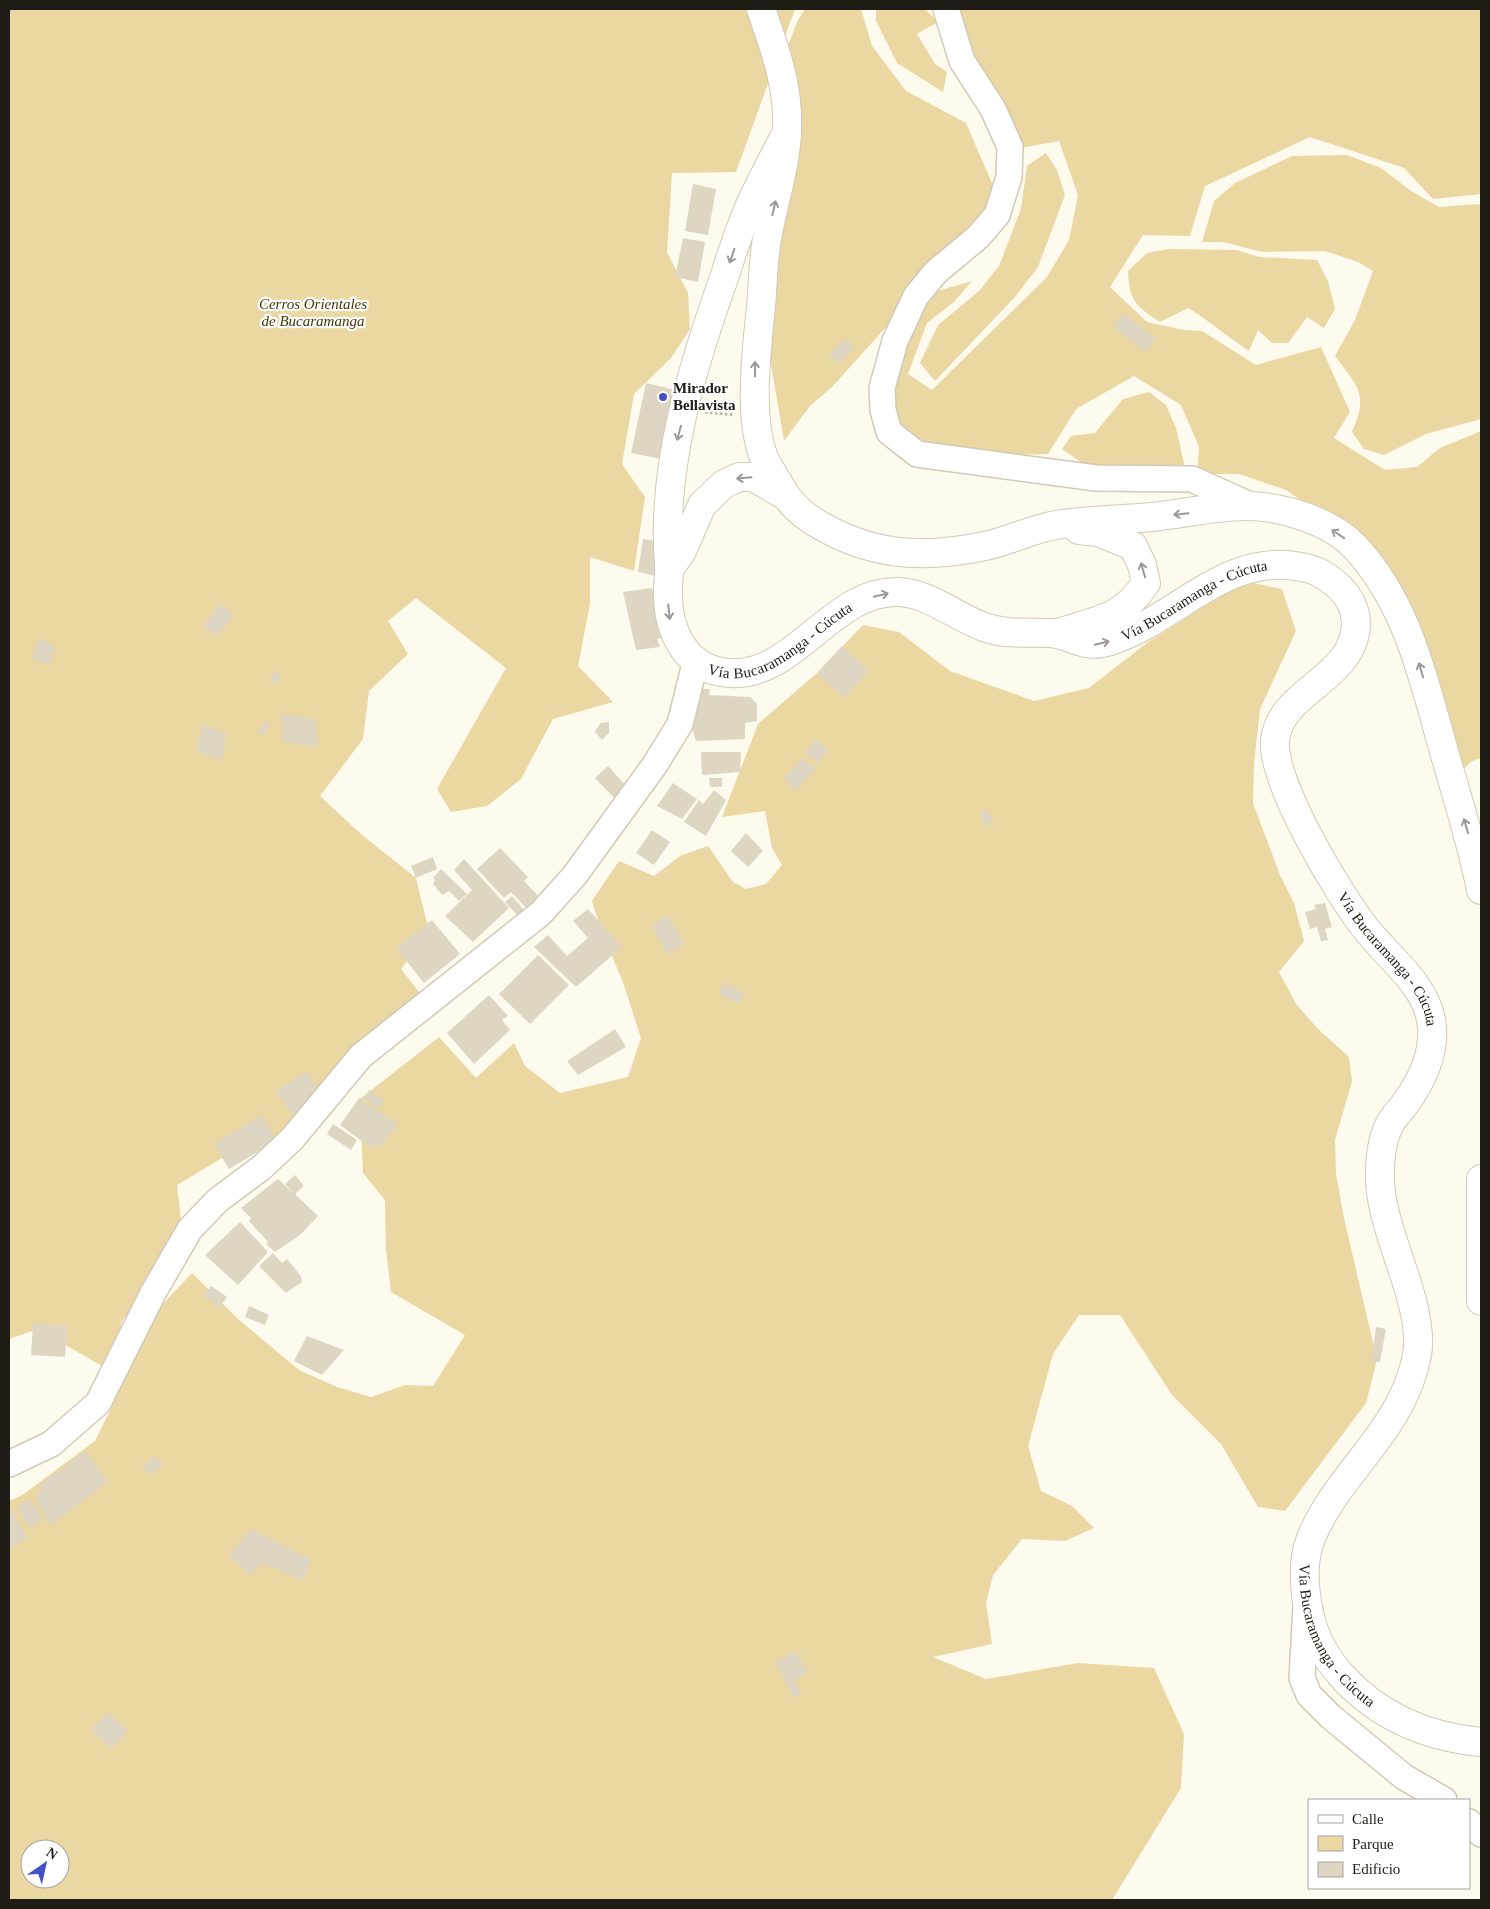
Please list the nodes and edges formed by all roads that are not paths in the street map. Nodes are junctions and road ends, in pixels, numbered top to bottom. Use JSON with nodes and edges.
{"nodes":[{"id":1,"x":761,"y":9,"type":"edge"},
{"id":2,"x":946,"y":9,"type":"edge"},
{"id":3,"x":787,"y":132,"type":"junction"},
{"id":4,"x":787,"y":497,"type":"junction"},
{"id":5,"x":1252,"y":506,"type":"junction"},
{"id":6,"x":1054,"y":526,"type":"junction"},
{"id":7,"x":670,"y":568,"type":"junction"},
{"id":8,"x":1058,"y":633,"type":"junction"},
{"id":9,"x":696,"y":660,"type":"junction"},
{"id":10,"x":1481,"y":890,"type":"edge"},
{"id":11,"x":1481,"y":1179,"type":"edge"},
{"id":12,"x":1481,"y":1301,"type":"edge"},
{"id":13,"x":9,"y":1464,"type":"edge"},
{"id":14,"x":1306,"y":1601,"type":"junction"},
{"id":15,"x":1481,"y":1742,"type":"edge"},
{"id":16,"x":1442,"y":1799,"type":"edge"},
{"id":17,"x":1470,"y":1823,"type":"edge"},
{"id":18,"x":1481,"y":1834,"type":"edge"}],
"edges":[{"from":1,"to":3,"type":"highway"},
{"from":2,"to":5,"type":"street"},
{"from":4,"to":3,"type":"highway","one_way":true},
{"from":3,"to":7,"type":"highway","name":"Vía Bucaramanga - Cúcuta","one_way":true},
{"from":4,"to":6,"type":"highway"},
{"from":4,"to":7,"type":"highway","one_way":true},
{"from":5,"to":6,"type":"highway","one_way":true},
{"from":10,"to":5,"type":"highway","one_way":true},
{"from":8,"to":6,"type":"highway","one_way":true},
{"from":7,"to":9,"type":"highway","name":"Vía Bucaramanga - Cúcuta","one_way":true},
{"from":9,"to":8,"type":"highway","name":"Vía Bucaramanga - Cúcuta","one_way":true},
{"from":8,"to":14,"type":"highway","name":"Vía Bucaramanga - Cúcuta","one_way":true},
{"from":9,"to":13,"type":"street"},
{"from":11,"to":12,"type":"highway"},
{"from":14,"to":15,"type":"highway","name":"Vía Bucaramanga - Cúcuta"},
{"from":14,"to":16,"type":"street"},
{"from":17,"to":18,"type":"street"}]}
